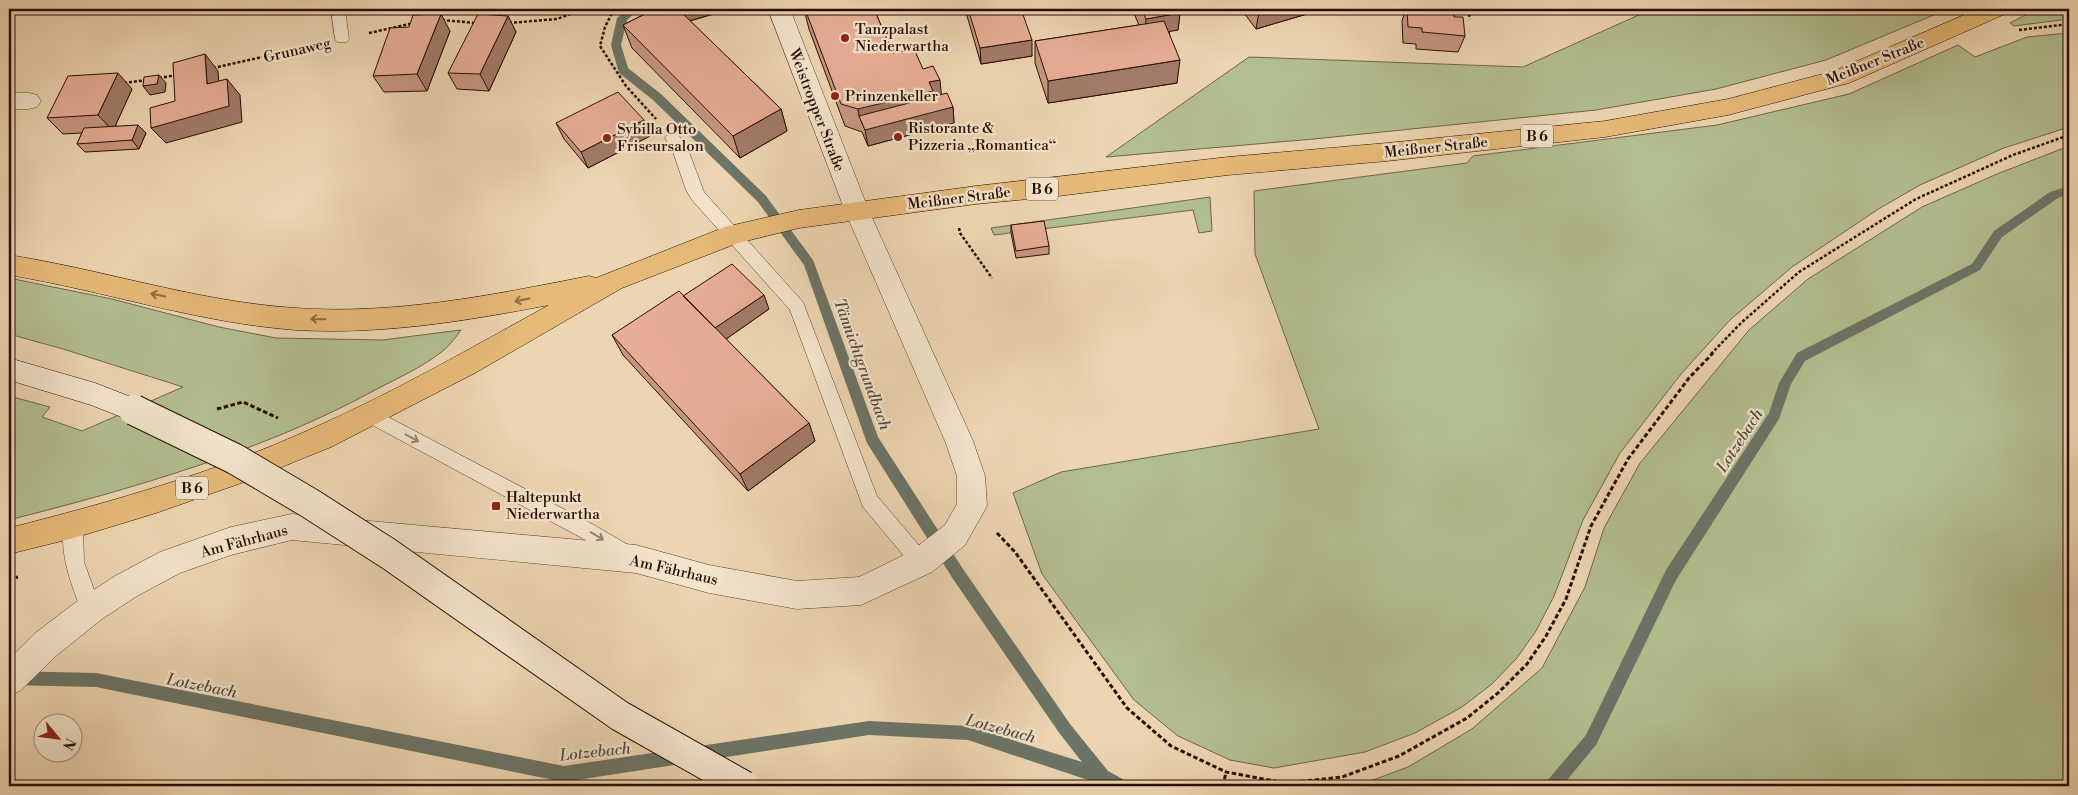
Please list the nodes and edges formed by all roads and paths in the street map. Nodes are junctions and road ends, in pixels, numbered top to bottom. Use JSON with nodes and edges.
{"nodes":[{"id":1,"x":338,"y":9,"type":"edge"},
{"id":2,"x":584,"y":9,"type":"edge"},
{"id":3,"x":614,"y":9,"type":"edge"},
{"id":4,"x":779,"y":9,"type":"edge"},
{"id":5,"x":1468,"y":9,"type":"edge"},
{"id":6,"x":1997,"y":9,"type":"edge"},
{"id":7,"x":434,"y":19,"type":"edge"},
{"id":8,"x":1470,"y":19,"type":"dead end"},
{"id":9,"x":415,"y":23,"type":"edge"},
{"id":10,"x":478,"y":23,"type":"edge"},
{"id":11,"x":505,"y":23,"type":"edge"},
{"id":12,"x":342,"y":40,"type":"junction"},
{"id":13,"x":210,"y":69,"type":"dead end"},
{"id":14,"x":182,"y":74,"type":"edge"},
{"id":15,"x":124,"y":83,"type":"dead end"},
{"id":16,"x":2069,"y":135,"type":"edge"},
{"id":17,"x":673,"y":138,"type":"joint"},
{"id":18,"x":954,"y":198,"type":"junction"},
{"id":19,"x":857,"y":210,"type":"junction"},
{"id":20,"x":734,"y":234,"type":"junction"},
{"id":21,"x":9,"y":265,"type":"edge"},
{"id":22,"x":992,"y":278,"type":"dead end"},
{"id":23,"x":613,"y":282,"type":"junction"},
{"id":24,"x":9,"y":369,"type":"edge"},
{"id":25,"x":243,"y":402,"type":"dead end"},
{"id":26,"x":369,"y":415,"type":"junction"},
{"id":27,"x":287,"y":422,"type":"dead end"},
{"id":28,"x":972,"y":506,"type":"junction"},
{"id":29,"x":74,"y":525,"type":"junction"},
{"id":30,"x":9,"y":541,"type":"edge"},
{"id":31,"x":636,"y":559,"type":"junction"},
{"id":32,"x":921,"y":562,"type":"junction"},
{"id":33,"x":91,"y":609,"type":"junction"},
{"id":34,"x":9,"y":680,"type":"edge"},
{"id":35,"x":1226,"y":772,"type":"junction"},
{"id":36,"x":744,"y":786,"type":"edge"},
{"id":37,"x":1223,"y":786,"type":"edge"}],
"edges":[{"from":1,"to":12,"type":"lane"},
{"from":2,"to":11,"type":"path"},
{"from":3,"to":17,"type":"path"},
{"from":4,"to":19,"type":"street","name":"Weistropper Straße"},
{"from":5,"to":8,"type":"path"},
{"from":6,"to":18,"type":"main road","name":"Meißner Straße","number":"B 6"},
{"from":7,"to":10,"type":"path"},
{"from":9,"to":12,"type":"path","name":"Grunaweg"},
{"from":12,"to":13,"type":"path","name":"Grunaweg"},
{"from":14,"to":15,"type":"path"},
{"from":16,"to":35,"type":"path"},
{"from":17,"to":20,"type":"lane"},
{"from":18,"to":19,"type":"main road","name":"Meißner Straße","number":"B 6"},
{"from":18,"to":22,"type":"path"},
{"from":19,"to":20,"type":"main road","number":"B 6"},
{"from":19,"to":28,"type":"street"},
{"from":20,"to":23,"type":"main road","number":"B 6"},
{"from":20,"to":32,"type":"lane"},
{"from":23,"to":21,"type":"main road","number":"B 6","one_way":true},
{"from":23,"to":26,"type":"main road","number":"B 6"},
{"from":24,"to":36,"type":"street","bridge":true},
{"from":25,"to":27,"type":"path"},
{"from":26,"to":29,"type":"main road","number":"B 6"},
{"from":26,"to":31,"type":"lane","one_way":true},
{"from":28,"to":32,"type":"street","name":"Am Fährhaus"},
{"from":28,"to":35,"type":"path"},
{"from":29,"to":30,"type":"main road","number":"B 6"},
{"from":29,"to":33,"type":"lane"},
{"from":31,"to":32,"type":"street","name":"Am Fährhaus"},
{"from":31,"to":33,"type":"street","name":"Am Fährhaus"},
{"from":33,"to":34,"type":"street","name":"Am Fährhaus"},
{"from":35,"to":37,"type":"path"}]}
